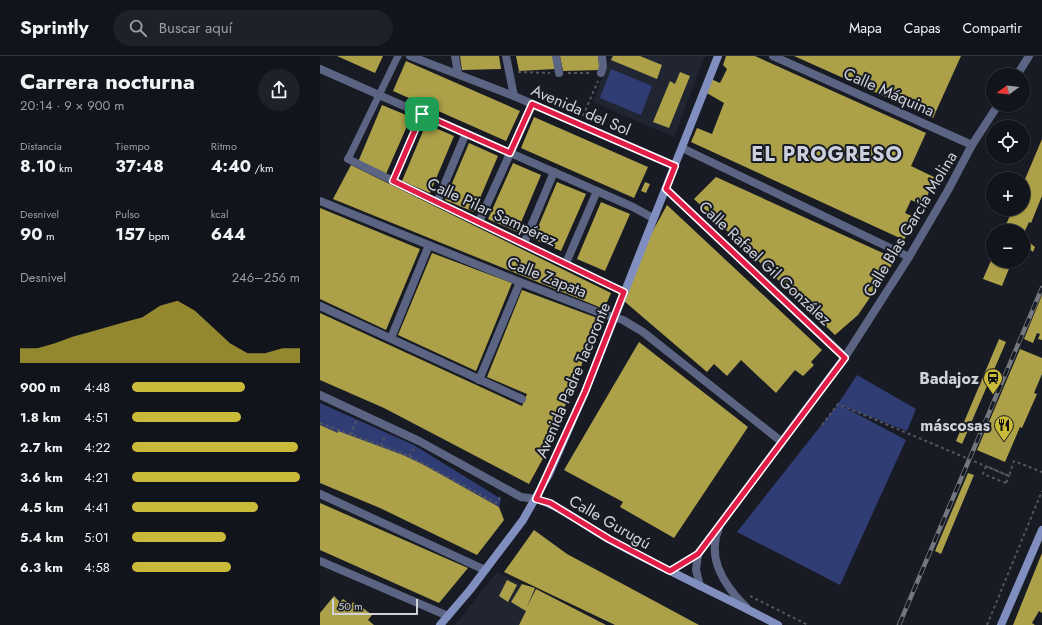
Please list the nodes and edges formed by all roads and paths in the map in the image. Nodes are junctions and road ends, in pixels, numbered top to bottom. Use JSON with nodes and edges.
{"nodes":[{"id":1,"x":398,"y":56,"type":"edge"},
{"id":2,"x":410,"y":56,"type":"edge"},
{"id":3,"x":455,"y":56,"type":"edge"},
{"id":4,"x":506,"y":56,"type":"edge"},
{"id":5,"x":556,"y":56,"type":"edge"},
{"id":6,"x":602,"y":56,"type":"edge"},
{"id":7,"x":718,"y":56,"type":"edge"},
{"id":8,"x":773,"y":56,"type":"edge"},
{"id":9,"x":1029,"y":56,"type":"edge"},
{"id":10,"x":1021,"y":68,"type":"edge"},
{"id":11,"x":320,"y":69,"type":"edge"},
{"id":12,"x":458,"y":73,"type":"junction"},
{"id":13,"x":559,"y":73,"type":"dead end"},
{"id":14,"x":601,"y":73,"type":"joint"},
{"id":15,"x":379,"y":95,"type":"junction"},
{"id":16,"x":514,"y":96,"type":"junction"},
{"id":17,"x":532,"y":104,"type":"junction"},
{"id":18,"x":993,"y":112,"type":"edge"},
{"id":19,"x":422,"y":114,"type":"junction"},
{"id":20,"x":580,"y":125,"type":"junction"},
{"id":21,"x":466,"y":133,"type":"junction"},
{"id":22,"x":972,"y":145,"type":"junction"},
{"id":23,"x":682,"y":148,"type":"junction"},
{"id":24,"x":510,"y":153,"type":"junction"},
{"id":25,"x":348,"y":160,"type":"joint"},
{"id":26,"x":675,"y":166,"type":"junction"},
{"id":27,"x":554,"y":172,"type":"junction"},
{"id":28,"x":393,"y":181,"type":"junction"},
{"id":29,"x":666,"y":189,"type":"junction"},
{"id":30,"x":597,"y":191,"type":"junction"},
{"id":31,"x":320,"y":201,"type":"edge"},
{"id":32,"x":437,"y":202,"type":"junction"},
{"id":33,"x":653,"y":218,"type":"junction"},
{"id":34,"x":479,"y":222,"type":"junction"},
{"id":35,"x":524,"y":243,"type":"junction"},
{"id":36,"x":428,"y":245,"type":"junction"},
{"id":37,"x":909,"y":257,"type":"junction"},
{"id":38,"x":566,"y":263,"type":"junction"},
{"id":39,"x":520,"y":282,"type":"junction"},
{"id":40,"x":624,"y":292,"type":"junction"},
{"id":41,"x":320,"y":306,"type":"edge"},
{"id":42,"x":614,"y":317,"type":"junction"},
{"id":43,"x":391,"y":338,"type":"junction"},
{"id":44,"x":845,"y":358,"type":"junction"},
{"id":45,"x":479,"y":380,"type":"junction"},
{"id":46,"x":320,"y":395,"type":"edge"},
{"id":47,"x":522,"y":399,"type":"dead end"},
{"id":48,"x":359,"y":412,"type":"junction"},
{"id":49,"x":320,"y":423,"type":"edge"},
{"id":50,"x":822,"y":425,"type":"dead end"},
{"id":51,"x":351,"y":434,"type":"junction"},
{"id":52,"x":782,"y":442,"type":"junction"},
{"id":53,"x":1042,"y":472,"type":"edge"},
{"id":54,"x":505,"y":488,"type":"junction"},
{"id":55,"x":1042,"y":492,"type":"edge"},
{"id":56,"x":320,"y":494,"type":"edge"},
{"id":57,"x":536,"y":499,"type":"junction"},
{"id":58,"x":722,"y":521,"type":"junction"},
{"id":59,"x":1042,"y":530,"type":"edge"},
{"id":60,"x":698,"y":554,"type":"junction"},
{"id":61,"x":320,"y":561,"type":"edge"},
{"id":62,"x":485,"y":570,"type":"junction"},
{"id":63,"x":670,"y":571,"type":"junction"},
{"id":64,"x":700,"y":586,"type":"junction"},
{"id":65,"x":750,"y":596,"type":"dead end"},
{"id":66,"x":749,"y":610,"type":"junction"},
{"id":67,"x":448,"y":616,"type":"junction"},
{"id":68,"x":440,"y":625,"type":"edge"},
{"id":69,"x":778,"y":625,"type":"edge"},
{"id":70,"x":808,"y":625,"type":"edge"},
{"id":71,"x":987,"y":625,"type":"edge"},
{"id":72,"x":1001,"y":625,"type":"edge"}],
"edges":[{"from":1,"to":15,"type":"lane"},
{"from":2,"to":12,"type":"street"},
{"from":3,"to":12,"type":"street"},
{"from":4,"to":16,"type":"street","name":"Avenida del Sol"},
{"from":5,"to":13,"type":"street"},
{"from":6,"to":14,"type":"street"},
{"from":7,"to":23,"type":"main road","name":"Avenida Padre Tacoronte"},
{"from":8,"to":22,"type":"street","name":"Calle Máquina"},
{"from":9,"to":10,"type":"street"},
{"from":11,"to":15,"type":"street"},
{"from":12,"to":16,"type":"street"},
{"from":14,"to":20,"type":"path"},
{"from":15,"to":19,"type":"street"},
{"from":15,"to":25,"type":"lane"},
{"from":16,"to":17,"type":"street","name":"Avenida del Sol"},
{"from":17,"to":20,"type":"street","name":"Avenida del Sol"},
{"from":17,"to":24,"type":"street"},
{"from":18,"to":22,"type":"street","name":"Calle Blas García Molina"},
{"from":19,"to":21,"type":"street"},
{"from":19,"to":28,"type":"street"},
{"from":20,"to":26,"type":"street","name":"Avenida del Sol"},
{"from":21,"to":24,"type":"street"},
{"from":21,"to":32,"type":"street"},
{"from":22,"to":37,"type":"street","name":"Calle Blas García Molina"},
{"from":23,"to":26,"type":"main road","name":"Avenida Padre Tacoronte"},
{"from":23,"to":37,"type":"street"},
{"from":24,"to":27,"type":"street"},
{"from":24,"to":34,"type":"street"},
{"from":25,"to":28,"type":"street","name":"Calle Pilar Sampérez"},
{"from":26,"to":29,"type":"main road","name":"Avenida Padre Tacoronte"},
{"from":27,"to":30,"type":"street"},
{"from":27,"to":35,"type":"street"},
{"from":28,"to":32,"type":"street","name":"Calle Pilar Sampérez"},
{"from":29,"to":33,"type":"main road","name":"Avenida Padre Tacoronte"},
{"from":29,"to":44,"type":"street","name":"Calle Rafael Gil González"},
{"from":30,"to":33,"type":"street"},
{"from":30,"to":38,"type":"street"},
{"from":31,"to":36,"type":"street","name":"Calle Zapata"},
{"from":32,"to":34,"type":"street","name":"Calle Pilar Sampérez"},
{"from":33,"to":40,"type":"main road","name":"Avenida Padre Tacoronte"},
{"from":34,"to":35,"type":"street","name":"Calle Pilar Sampérez"},
{"from":35,"to":38,"type":"street","name":"Calle Pilar Sampérez"},
{"from":36,"to":39,"type":"street","name":"Calle Zapata"},
{"from":36,"to":43,"type":"street"},
{"from":37,"to":44,"type":"street","name":"Calle Blas García Molina"},
{"from":38,"to":40,"type":"street","name":"Calle Pilar Sampérez"},
{"from":39,"to":42,"type":"street","name":"Calle Zapata"},
{"from":39,"to":45,"type":"street"},
{"from":40,"to":42,"type":"main road","name":"Avenida Padre Tacoronte"},
{"from":41,"to":43,"type":"street"},
{"from":42,"to":52,"type":"street","name":"Calle Zapata"},
{"from":42,"to":57,"type":"main road","name":"Avenida Padre Tacoronte"},
{"from":43,"to":45,"type":"street"},
{"from":44,"to":52,"type":"street","name":"Calle Blas García Molina"},
{"from":45,"to":47,"type":"street"},
{"from":46,"to":48,"type":"street","name":"Calle Gurugú"},
{"from":48,"to":51,"type":"path"},
{"from":48,"to":54,"type":"street","name":"Calle Gurugú"},
{"from":49,"to":51,"type":"path"},
{"from":50,"to":53,"type":"path","bridge":true},
{"from":51,"to":54,"type":"path"},
{"from":52,"to":58,"type":"street","name":"Calle Blas García Molina"},
{"from":54,"to":57,"type":"street","name":"Calle Gurugú"},
{"from":55,"to":71,"type":"path"},
{"from":56,"to":62,"type":"street"},
{"from":57,"to":62,"type":"main road","name":"Avenida Padre Tacoronte"},
{"from":57,"to":63,"type":"main road","name":"Calle Gurugú"},
{"from":58,"to":60,"type":"street","name":"Calle Blas García Molina"},
{"from":58,"to":66,"type":"street"},
{"from":59,"to":72,"type":"main road"},
{"from":60,"to":63,"type":"street"},
{"from":60,"to":64,"type":"street"},
{"from":61,"to":67,"type":"street"},
{"from":62,"to":67,"type":"main road","name":"Avenida Padre Tacoronte"},
{"from":63,"to":64,"type":"main road","name":"Calle Gurugú"},
{"from":64,"to":66,"type":"main road","name":"Calle Gurugú"},
{"from":65,"to":70,"type":"path"},
{"from":66,"to":69,"type":"main road","name":"Calle Gurugú"},
{"from":67,"to":68,"type":"main road","name":"Avenida Padre Tacoronte"}]}
